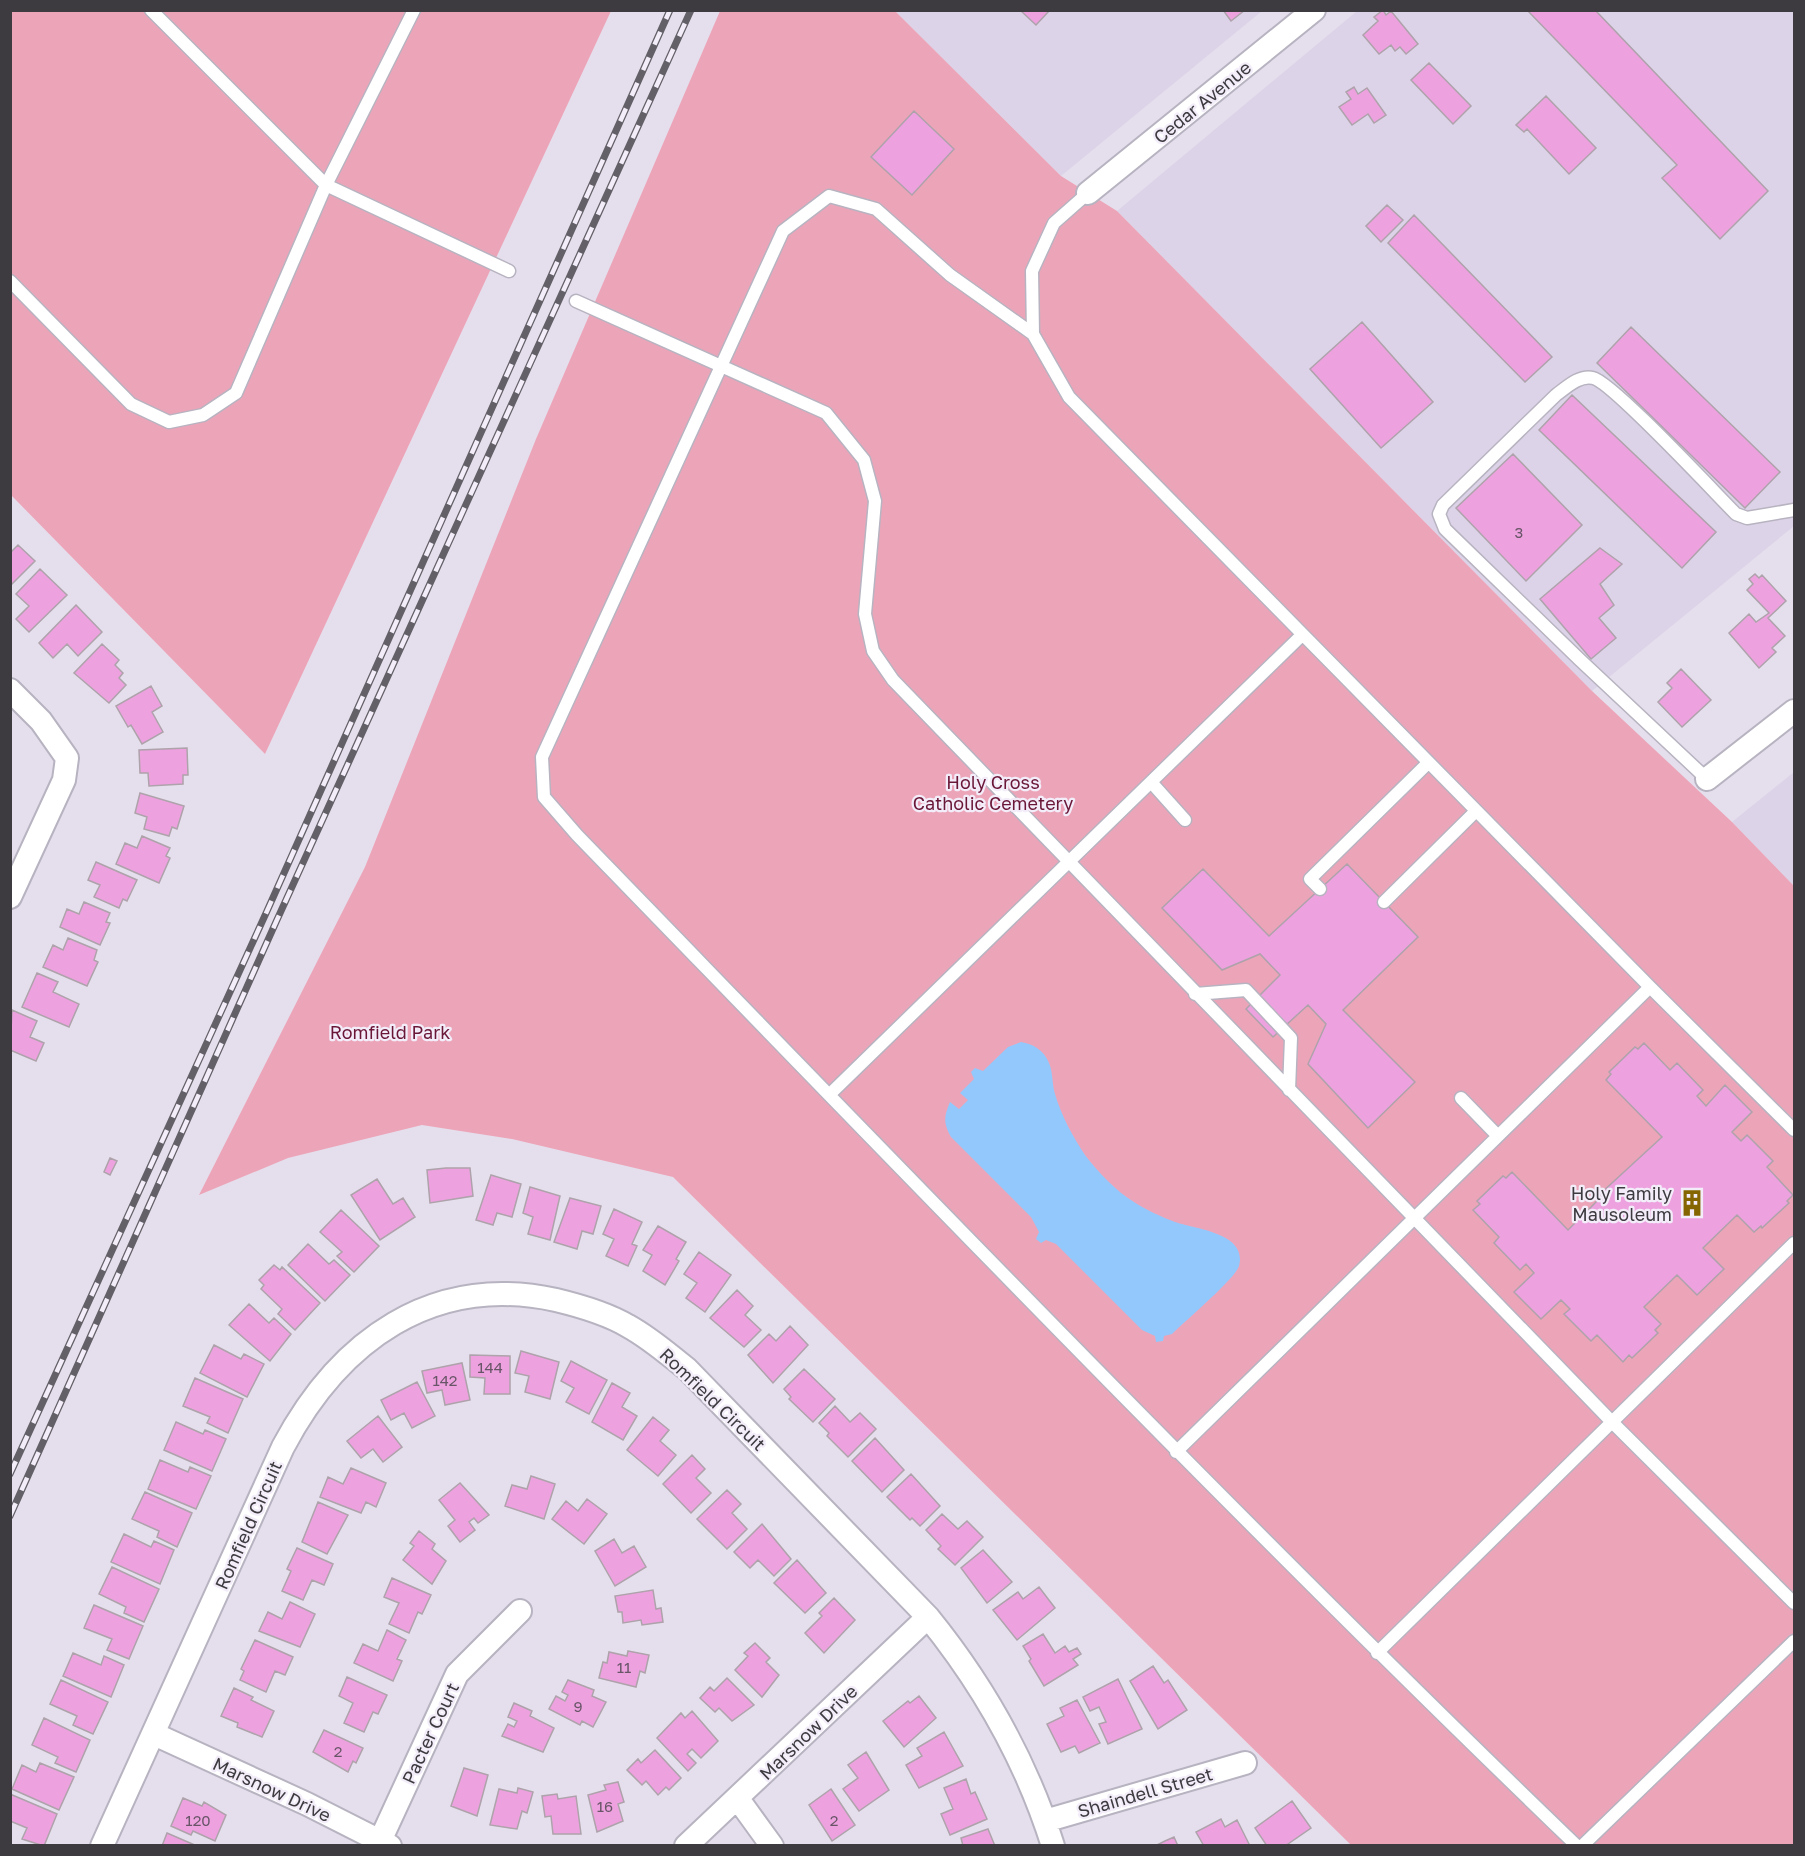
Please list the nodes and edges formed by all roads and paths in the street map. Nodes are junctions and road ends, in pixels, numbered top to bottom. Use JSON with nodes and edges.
{"nodes":[{"id":1,"x":151,"y":10,"type":"edge"},
{"id":2,"x":414,"y":10,"type":"edge"},
{"id":3,"x":1314,"y":10,"type":"edge"},
{"id":4,"x":326,"y":185,"type":"junction"},
{"id":5,"x":1088,"y":193,"type":"joint"},
{"id":6,"x":509,"y":271,"type":"dead end"},
{"id":7,"x":10,"y":281,"type":"edge"},
{"id":8,"x":576,"y":301,"type":"dead end"},
{"id":9,"x":1033,"y":334,"type":"junction"},
{"id":10,"x":722,"y":367,"type":"junction"},
{"id":11,"x":1794,"y":510,"type":"edge"},
{"id":12,"x":1302,"y":635,"type":"junction"},
{"id":13,"x":10,"y":690,"type":"edge"},
{"id":14,"x":1794,"y":711,"type":"edge"},
{"id":15,"x":1428,"y":763,"type":"junction"},
{"id":16,"x":1707,"y":779,"type":"joint"},
{"id":17,"x":1151,"y":782,"type":"junction"},
{"id":18,"x":1476,"y":811,"type":"junction"},
{"id":19,"x":1185,"y":820,"type":"dead end"},
{"id":20,"x":1068,"y":863,"type":"junction"},
{"id":21,"x":1320,"y":889,"type":"dead end"},
{"id":22,"x":10,"y":897,"type":"edge"},
{"id":23,"x":1384,"y":902,"type":"dead end"},
{"id":24,"x":1650,"y":987,"type":"junction"},
{"id":25,"x":1195,"y":994,"type":"junction"},
{"id":26,"x":1289,"y":1090,"type":"junction"},
{"id":27,"x":829,"y":1095,"type":"junction"},
{"id":28,"x":1461,"y":1098,"type":"dead end"},
{"id":29,"x":1794,"y":1130,"type":"edge"},
{"id":30,"x":1497,"y":1135,"type":"junction"},
{"id":31,"x":1412,"y":1217,"type":"junction"},
{"id":32,"x":1794,"y":1243,"type":"edge"},
{"id":33,"x":1612,"y":1422,"type":"junction"},
{"id":34,"x":1176,"y":1452,"type":"junction"},
{"id":35,"x":1794,"y":1603,"type":"edge"},
{"id":36,"x":520,"y":1611,"type":"dead end"},
{"id":37,"x":928,"y":1617,"type":"junction"},
{"id":38,"x":1794,"y":1641,"type":"edge"},
{"id":39,"x":1377,"y":1653,"type":"junction"},
{"id":40,"x":154,"y":1734,"type":"junction"},
{"id":41,"x":1245,"y":1763,"type":"dead end"},
{"id":42,"x":738,"y":1799,"type":"junction"},
{"id":43,"x":1045,"y":1821,"type":"junction"},
{"id":44,"x":385,"y":1843,"type":"edge"},
{"id":45,"x":102,"y":1845,"type":"edge"},
{"id":46,"x":686,"y":1845,"type":"edge"},
{"id":47,"x":772,"y":1845,"type":"edge"},
{"id":48,"x":1053,"y":1845,"type":"edge"},
{"id":49,"x":1577,"y":1845,"type":"edge"},
{"id":50,"x":1582,"y":1845,"type":"edge"}],
"edges":[{"from":1,"to":4,"type":"lane"},
{"from":2,"to":4,"type":"lane"},
{"from":3,"to":5,"type":"street","name":"Cedar Avenue"},
{"from":4,"to":6,"type":"lane"},
{"from":4,"to":7,"type":"lane"},
{"from":5,"to":9,"type":"lane"},
{"from":8,"to":10,"type":"lane"},
{"from":9,"to":10,"type":"lane"},
{"from":9,"to":12,"type":"lane"},
{"from":10,"to":20,"type":"lane"},
{"from":10,"to":27,"type":"lane"},
{"from":11,"to":16,"type":"lane"},
{"from":12,"to":15,"type":"lane"},
{"from":12,"to":17,"type":"lane"},
{"from":13,"to":22,"type":"street"},
{"from":14,"to":16,"type":"street"},
{"from":15,"to":18,"type":"lane"},
{"from":15,"to":21,"type":"lane"},
{"from":17,"to":19,"type":"lane"},
{"from":17,"to":20,"type":"lane"},
{"from":18,"to":23,"type":"lane"},
{"from":18,"to":24,"type":"lane"},
{"from":20,"to":25,"type":"lane"},
{"from":20,"to":27,"type":"lane"},
{"from":24,"to":29,"type":"lane"},
{"from":24,"to":30,"type":"lane"},
{"from":25,"to":26,"type":"lane"},
{"from":25,"to":26,"type":"lane"},
{"from":26,"to":31,"type":"lane"},
{"from":27,"to":34,"type":"lane"},
{"from":28,"to":30,"type":"lane"},
{"from":30,"to":31,"type":"lane"},
{"from":31,"to":33,"type":"lane"},
{"from":31,"to":34,"type":"lane"},
{"from":32,"to":33,"type":"lane"},
{"from":33,"to":35,"type":"lane"},
{"from":33,"to":39,"type":"lane"},
{"from":34,"to":39,"type":"lane"},
{"from":36,"to":44,"type":"street","name":"Pacter Court"},
{"from":37,"to":40,"type":"street","name":"Romfield Circuit"},
{"from":37,"to":42,"type":"street","name":"Marsnow Drive"},
{"from":37,"to":43,"type":"street","name":"Romfield Circuit"},
{"from":38,"to":50,"type":"lane"},
{"from":39,"to":49,"type":"lane"},
{"from":40,"to":44,"type":"street","name":"Marsnow Drive"},
{"from":40,"to":45,"type":"street","name":"Romfield Circuit"},
{"from":41,"to":43,"type":"street","name":"Shaindell Street"},
{"from":42,"to":46,"type":"street","name":"Marsnow Drive"},
{"from":42,"to":47,"type":"street"},
{"from":43,"to":48,"type":"street","name":"Romfield Circuit"}]}
